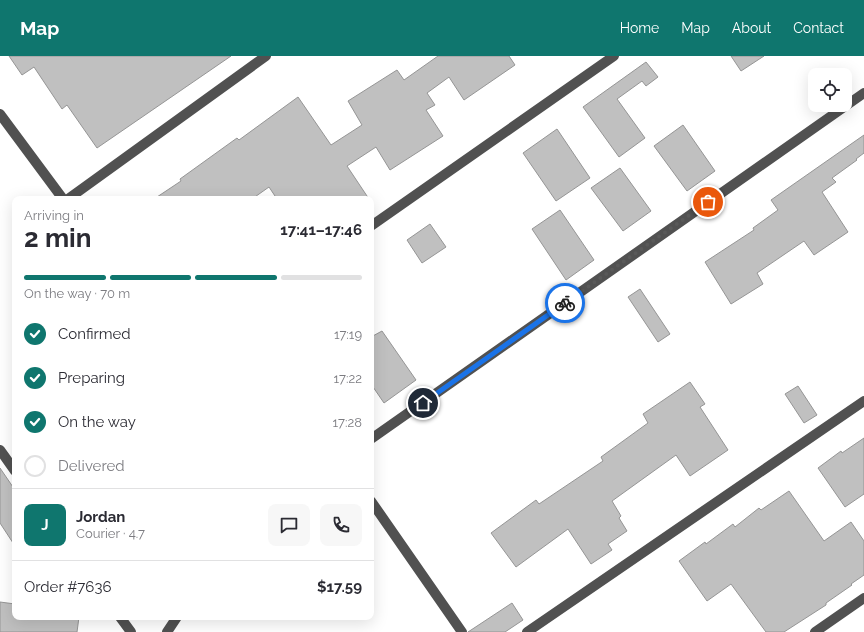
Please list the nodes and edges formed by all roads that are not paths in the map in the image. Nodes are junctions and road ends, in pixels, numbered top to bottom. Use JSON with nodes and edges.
{"nodes":[{"id":1,"x":266,"y":56,"type":"edge"},
{"id":2,"x":614,"y":56,"type":"edge"},
{"id":3,"x":864,"y":93,"type":"edge"},
{"id":4,"x":0,"y":114,"type":"edge"},
{"id":5,"x":61,"y":196,"type":"edge"},
{"id":6,"x":72,"y":196,"type":"edge"},
{"id":7,"x":374,"y":224,"type":"edge"},
{"id":8,"x":864,"y":401,"type":"edge"},
{"id":9,"x":374,"y":437,"type":"edge"},
{"id":10,"x":0,"y":450,"type":"edge"},
{"id":11,"x":12,"y":467,"type":"edge"},
{"id":12,"x":374,"y":505,"type":"edge"},
{"id":13,"x":864,"y":598,"type":"edge"},
{"id":14,"x":122,"y":620,"type":"edge"},
{"id":15,"x":175,"y":620,"type":"edge"},
{"id":16,"x":131,"y":632,"type":"edge"},
{"id":17,"x":167,"y":632,"type":"edge"},
{"id":18,"x":462,"y":632,"type":"edge"},
{"id":19,"x":527,"y":632,"type":"edge"},
{"id":20,"x":815,"y":632,"type":"edge"}],
"edges":[{"from":1,"to":6,"type":"street"},
{"from":2,"to":7,"type":"street"},
{"from":3,"to":9,"type":"street"},
{"from":4,"to":5,"type":"street"},
{"from":8,"to":19,"type":"street"},
{"from":10,"to":11,"type":"street"},
{"from":12,"to":18,"type":"street"},
{"from":13,"to":20,"type":"street"},
{"from":14,"to":16,"type":"street"},
{"from":15,"to":17,"type":"street"}]}
